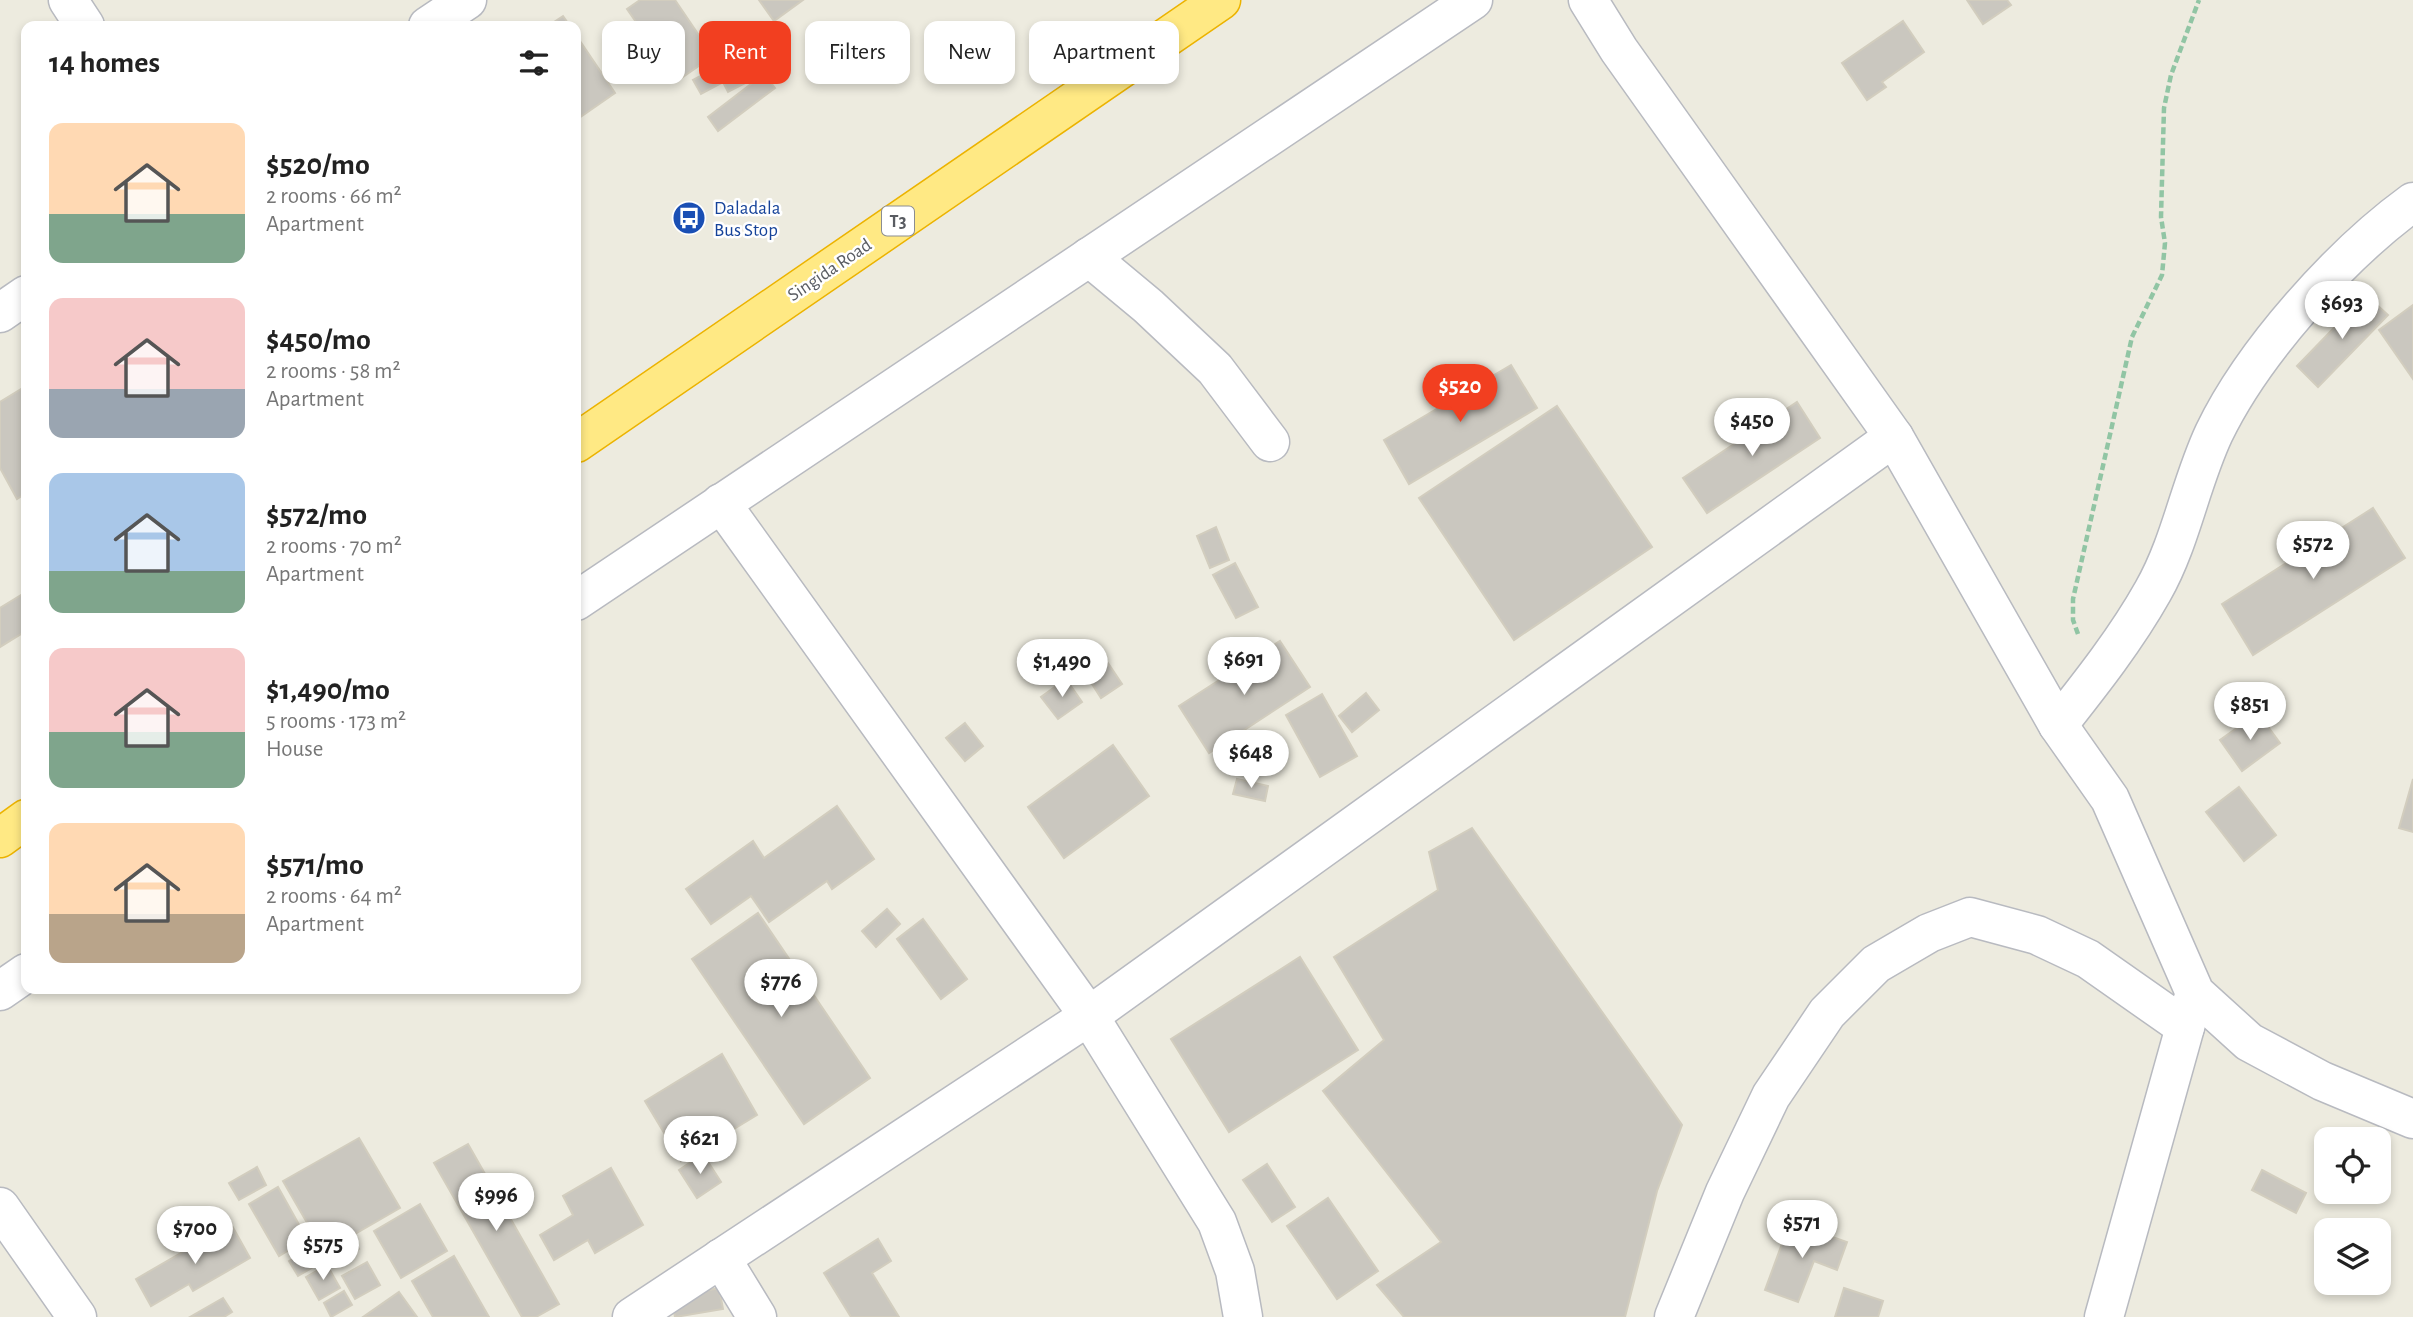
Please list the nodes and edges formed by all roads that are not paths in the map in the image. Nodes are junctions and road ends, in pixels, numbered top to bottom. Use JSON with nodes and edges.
{"nodes":[{"id":1,"x":68,"y":0,"type":"edge"},
{"id":2,"x":467,"y":0,"type":"edge"},
{"id":3,"x":1221,"y":0,"type":"edge"},
{"id":4,"x":1473,"y":0,"type":"edge"},
{"id":5,"x":1588,"y":0,"type":"edge"},
{"id":6,"x":83,"y":21,"type":"edge"},
{"id":7,"x":436,"y":21,"type":"edge"},
{"id":8,"x":2413,"y":202,"type":"edge"},
{"id":9,"x":1089,"y":257,"type":"junction"},
{"id":10,"x":21,"y":298,"type":"edge"},
{"id":11,"x":0,"y":313,"type":"edge"},
{"id":12,"x":1894,"y":437,"type":"junction"},
{"id":13,"x":581,"y":440,"type":"edge"},
{"id":14,"x":1270,"y":442,"type":"dead end"},
{"id":15,"x":721,"y":503,"type":"junction"},
{"id":16,"x":581,"y":598,"type":"edge"},
{"id":17,"x":2058,"y":725,"type":"junction"},
{"id":18,"x":21,"y":823,"type":"edge"},
{"id":19,"x":0,"y":838,"type":"edge"},
{"id":20,"x":21,"y":976,"type":"edge"},
{"id":21,"x":0,"y":991,"type":"edge"},
{"id":22,"x":2190,"y":1010,"type":"junction"},
{"id":23,"x":1090,"y":1016,"type":"junction"},
{"id":24,"x":2413,"y":1119,"type":"edge"},
{"id":25,"x":0,"y":1208,"type":"edge"},
{"id":26,"x":721,"y":1258,"type":"junction"},
{"id":27,"x":77,"y":1317,"type":"edge"},
{"id":28,"x":632,"y":1317,"type":"edge"},
{"id":29,"x":757,"y":1317,"type":"edge"},
{"id":30,"x":1243,"y":1317,"type":"edge"},
{"id":31,"x":1674,"y":1317,"type":"edge"},
{"id":32,"x":2104,"y":1317,"type":"edge"}],
"edges":[{"from":1,"to":6,"type":"street"},
{"from":2,"to":7,"type":"street"},
{"from":3,"to":13,"type":"highway","name":"Singida Road","number":"T3"},
{"from":4,"to":9,"type":"street"},
{"from":5,"to":12,"type":"street"},
{"from":8,"to":17,"type":"street"},
{"from":9,"to":14,"type":"street"},
{"from":9,"to":15,"type":"street"},
{"from":10,"to":11,"type":"street"},
{"from":12,"to":17,"type":"street"},
{"from":12,"to":23,"type":"street"},
{"from":15,"to":16,"type":"street"},
{"from":15,"to":23,"type":"street"},
{"from":17,"to":22,"type":"street"},
{"from":18,"to":19,"type":"highway"},
{"from":20,"to":21,"type":"street"},
{"from":22,"to":24,"type":"street"},
{"from":22,"to":31,"type":"street"},
{"from":22,"to":32,"type":"street"},
{"from":23,"to":26,"type":"street"},
{"from":23,"to":30,"type":"street"},
{"from":25,"to":27,"type":"street"},
{"from":26,"to":28,"type":"street"},
{"from":26,"to":29,"type":"street"}]}
